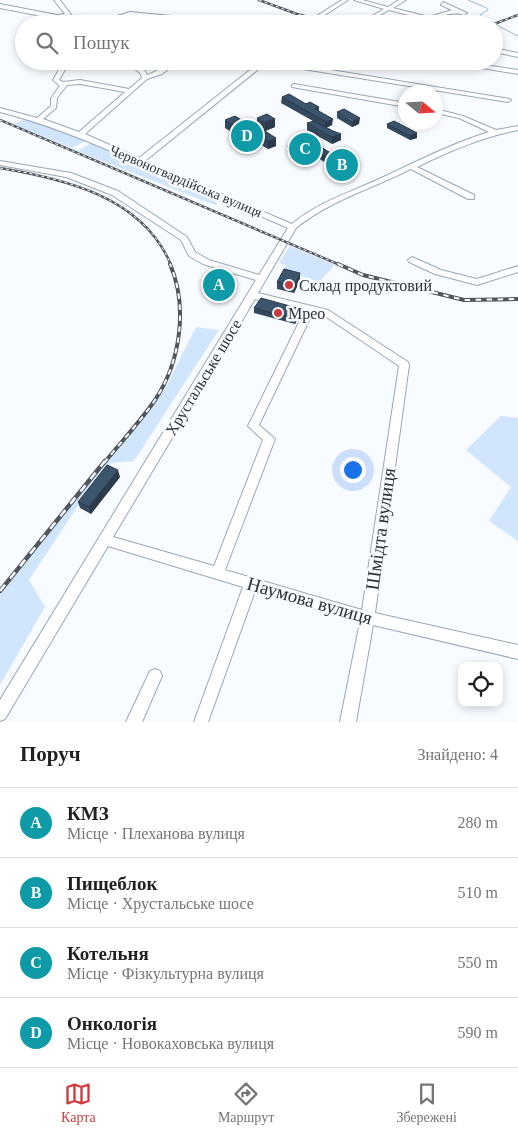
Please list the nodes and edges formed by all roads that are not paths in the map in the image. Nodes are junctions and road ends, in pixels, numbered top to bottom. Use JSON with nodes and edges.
{"nodes":[{"id":1,"x":57,"y":0,"type":"edge"},
{"id":2,"x":346,"y":0,"type":"edge"},
{"id":3,"x":356,"y":0,"type":"edge"},
{"id":4,"x":403,"y":0,"type":"edge"},
{"id":5,"x":443,"y":4,"type":"dead end"},
{"id":6,"x":0,"y":6,"type":"edge"},
{"id":7,"x":386,"y":8,"type":"junction"},
{"id":8,"x":22,"y":10,"type":"junction"},
{"id":9,"x":457,"y":10,"type":"junction"},
{"id":10,"x":464,"y":13,"type":"dead end"},
{"id":11,"x":0,"y":14,"type":"edge"},
{"id":12,"x":47,"y":15,"type":"edge"},
{"id":13,"x":68,"y":15,"type":"edge"},
{"id":14,"x":126,"y":15,"type":"edge"},
{"id":15,"x":140,"y":15,"type":"edge"},
{"id":16,"x":321,"y":15,"type":"edge"},
{"id":17,"x":375,"y":15,"type":"edge"},
{"id":18,"x":414,"y":15,"type":"edge"},
{"id":19,"x":442,"y":15,"type":"edge"},
{"id":20,"x":503,"y":52,"type":"edge"},
{"id":21,"x":518,"y":55,"type":"edge"},
{"id":22,"x":62,"y":70,"type":"edge"},
{"id":23,"x":140,"y":70,"type":"edge"},
{"id":24,"x":164,"y":70,"type":"edge"},
{"id":25,"x":252,"y":70,"type":"edge"},
{"id":26,"x":294,"y":70,"type":"edge"},
{"id":27,"x":503,"y":70,"type":"edge"},
{"id":28,"x":518,"y":72,"type":"edge"},
{"id":29,"x":145,"y":78,"type":"junction"},
{"id":30,"x":61,"y":84,"type":"junction"},
{"id":31,"x":342,"y":84,"type":"junction"},
{"id":32,"x":294,"y":86,"type":"dead end"},
{"id":33,"x":130,"y":91,"type":"junction"},
{"id":34,"x":508,"y":100,"type":"dead end"},
{"id":35,"x":398,"y":102,"type":"edge"},
{"id":36,"x":0,"y":110,"type":"edge"},
{"id":37,"x":443,"y":113,"type":"edge"},
{"id":38,"x":38,"y":120,"type":"junction"},
{"id":39,"x":518,"y":128,"type":"edge"},
{"id":40,"x":494,"y":132,"type":"junction"},
{"id":41,"x":80,"y":135,"type":"junction"},
{"id":42,"x":0,"y":162,"type":"edge"},
{"id":43,"x":139,"y":162,"type":"junction"},
{"id":44,"x":412,"y":167,"type":"junction"},
{"id":45,"x":471,"y":197,"type":"dead end"},
{"id":46,"x":293,"y":227,"type":"junction"},
{"id":47,"x":412,"y":260,"type":"dead end"},
{"id":48,"x":518,"y":269,"type":"edge"},
{"id":49,"x":262,"y":279,"type":"junction"},
{"id":50,"x":252,"y":295,"type":"junction"},
{"id":51,"x":310,"y":309,"type":"junction"},
{"id":52,"x":105,"y":540,"type":"junction"},
{"id":53,"x":217,"y":574,"type":"junction"},
{"id":54,"x":251,"y":584,"type":"junction"},
{"id":55,"x":368,"y":617,"type":"junction"},
{"id":56,"x":518,"y":652,"type":"edge"},
{"id":57,"x":155,"y":676,"type":"dead end"},
{"id":58,"x":0,"y":714,"type":"edge"},
{"id":59,"x":134,"y":722,"type":"edge"},
{"id":60,"x":201,"y":722,"type":"edge"},
{"id":61,"x":348,"y":722,"type":"edge"}],
"edges":[{"from":1,"to":13,"type":"street"},
{"from":2,"to":16,"type":"street"},
{"from":3,"to":7,"type":"street"},
{"from":4,"to":7,"type":"street"},
{"from":5,"to":9,"type":"street"},
{"from":6,"to":8,"type":"street"},
{"from":7,"to":17,"type":"street"},
{"from":7,"to":18,"type":"street"},
{"from":8,"to":11,"type":"street"},
{"from":8,"to":12,"type":"street"},
{"from":9,"to":10,"type":"street"},
{"from":9,"to":19,"type":"street"},
{"from":14,"to":15,"type":"street"},
{"from":20,"to":21,"type":"street"},
{"from":22,"to":30,"type":"street"},
{"from":23,"to":29,"type":"street"},
{"from":24,"to":29,"type":"street"},
{"from":25,"to":43,"type":"street"},
{"from":26,"to":31,"type":"street"},
{"from":27,"to":28,"type":"street"},
{"from":29,"to":33,"type":"street"},
{"from":30,"to":33,"type":"street"},
{"from":30,"to":38,"type":"street"},
{"from":31,"to":32,"type":"street"},
{"from":31,"to":34,"type":"street"},
{"from":31,"to":35,"type":"street"},
{"from":33,"to":41,"type":"street"},
{"from":36,"to":38,"type":"street","name":"Червоногвардійська вулиця"},
{"from":37,"to":40,"type":"street"},
{"from":38,"to":41,"type":"street","name":"Червоногвардійська вулиця"},
{"from":39,"to":40,"type":"street","name":"Хрустальське шосе"},
{"from":40,"to":44,"type":"street","name":"Хрустальське шосе"},
{"from":41,"to":43,"type":"street","name":"Червоногвардійська вулиця"},
{"from":42,"to":49,"type":"street"},
{"from":43,"to":46,"type":"street","name":"Червоногвардійська вулиця"},
{"from":44,"to":45,"type":"street"},
{"from":44,"to":46,"type":"street","name":"Хрустальське шосе"},
{"from":46,"to":49,"type":"street","name":"Хрустальське шосе"},
{"from":47,"to":48,"type":"street"},
{"from":49,"to":50,"type":"street","name":"Хрустальське шосе"},
{"from":50,"to":51,"type":"street"},
{"from":50,"to":52,"type":"street","name":"Хрустальське шосе"},
{"from":51,"to":53,"type":"street"},
{"from":51,"to":55,"type":"street","name":"Шмідта вулиця"},
{"from":52,"to":53,"type":"street","name":"Наумова вулиця"},
{"from":52,"to":58,"type":"street","name":"Хрустальське шосе"},
{"from":53,"to":54,"type":"street","name":"Наумова вулиця"},
{"from":54,"to":55,"type":"street","name":"Наумова вулиця"},
{"from":54,"to":60,"type":"street"},
{"from":55,"to":56,"type":"street","name":"Наумова вулиця"},
{"from":55,"to":61,"type":"street","name":"Шмідта вулиця"},
{"from":57,"to":59,"type":"street"}]}
